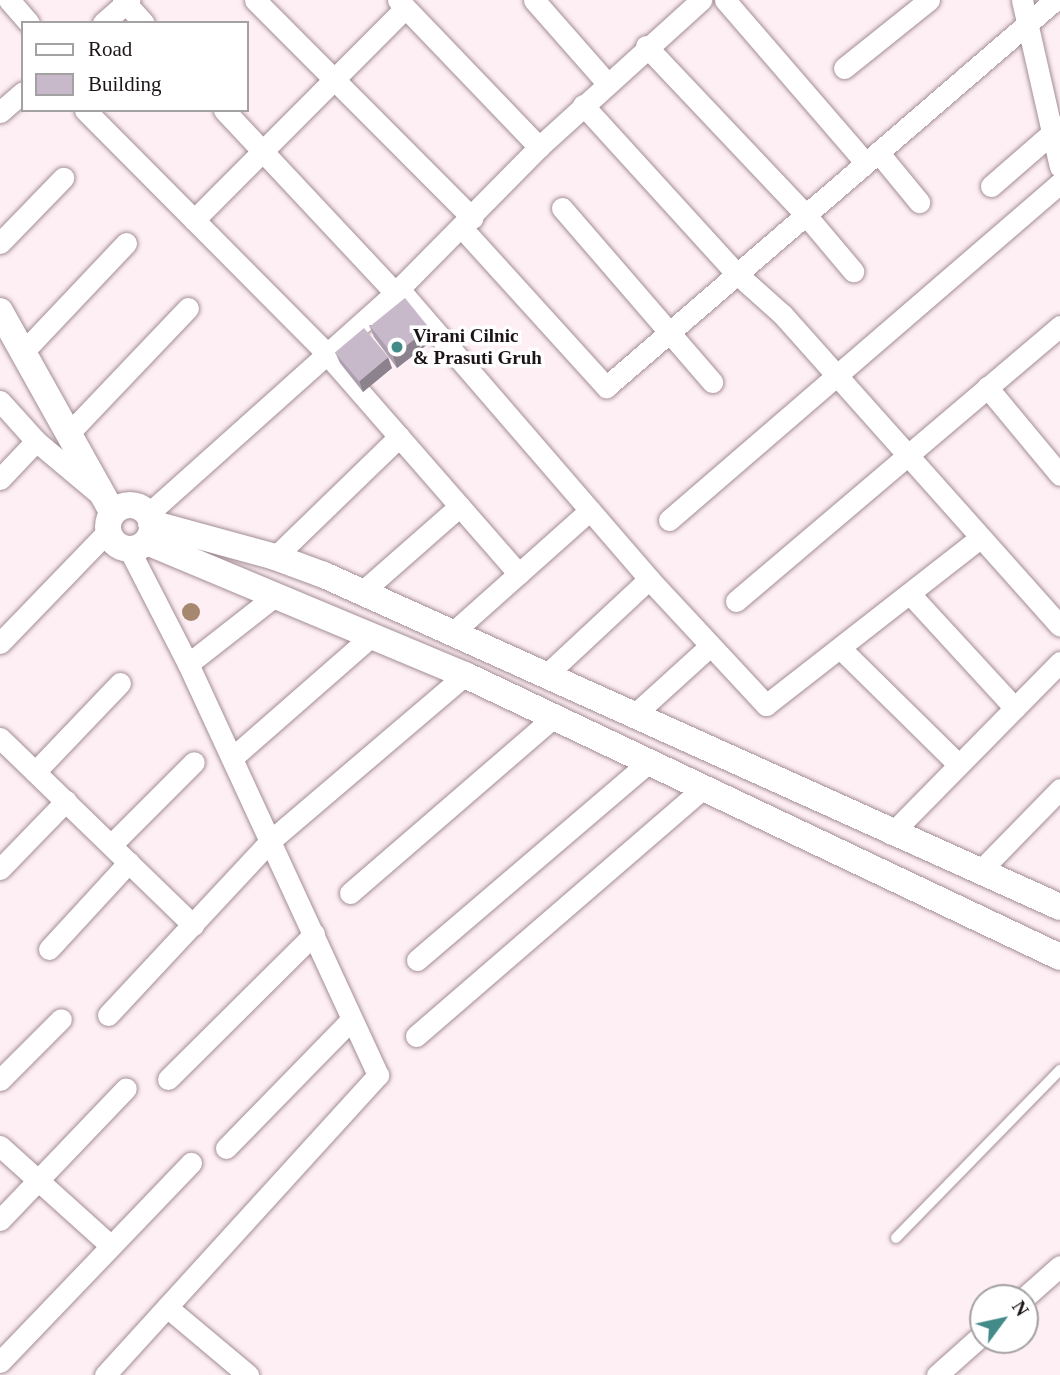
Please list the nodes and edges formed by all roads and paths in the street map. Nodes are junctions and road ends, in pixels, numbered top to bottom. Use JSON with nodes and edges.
{"nodes":[{"id":1,"x":9,"y":0,"type":"edge"},
{"id":2,"x":255,"y":0,"type":"edge"},
{"id":3,"x":534,"y":0,"type":"edge"},
{"id":4,"x":668,"y":0,"type":"edge"},
{"id":5,"x":701,"y":0,"type":"edge"},
{"id":6,"x":725,"y":0,"type":"edge"},
{"id":7,"x":929,"y":0,"type":"edge"},
{"id":8,"x":1022,"y":0,"type":"edge"},
{"id":9,"x":1055,"y":0,"type":"edge"},
{"id":10,"x":126,"y":1,"type":"edge"},
{"id":11,"x":402,"y":4,"type":"edge"},
{"id":12,"x":683,"y":15,"type":"junction"},
{"id":13,"x":27,"y":21,"type":"edge"},
{"id":14,"x":105,"y":21,"type":"edge"},
{"id":15,"x":142,"y":21,"type":"edge"},
{"id":16,"x":1027,"y":27,"type":"junction"},
{"id":17,"x":646,"y":46,"type":"junction"},
{"id":18,"x":844,"y":68,"type":"dead end"},
{"id":19,"x":334,"y":80,"type":"junction"},
{"id":20,"x":607,"y":83,"type":"junction"},
{"id":21,"x":21,"y":94,"type":"edge"},
{"id":22,"x":583,"y":105,"type":"junction"},
{"id":23,"x":0,"y":112,"type":"edge"},
{"id":24,"x":87,"y":112,"type":"edge"},
{"id":25,"x":226,"y":112,"type":"edge"},
{"id":26,"x":1056,"y":129,"type":"edge"},
{"id":27,"x":539,"y":146,"type":"junction"},
{"id":28,"x":262,"y":151,"type":"junction"},
{"id":29,"x":871,"y":157,"type":"junction"},
{"id":30,"x":1060,"y":167,"type":"edge"},
{"id":31,"x":63,"y":178,"type":"dead end"},
{"id":32,"x":1060,"y":183,"type":"edge"},
{"id":33,"x":991,"y":186,"type":"dead end"},
{"id":34,"x":919,"y":202,"type":"dead end"},
{"id":35,"x":562,"y":208,"type":"dead end"},
{"id":36,"x":805,"y":214,"type":"junction"},
{"id":37,"x":194,"y":220,"type":"junction"},
{"id":38,"x":467,"y":223,"type":"junction"},
{"id":39,"x":0,"y":243,"type":"edge"},
{"id":40,"x":125,"y":243,"type":"dead end"},
{"id":41,"x":853,"y":271,"type":"dead end"},
{"id":42,"x":736,"y":273,"type":"junction"},
{"id":43,"x":397,"y":291,"type":"junction"},
{"id":44,"x":188,"y":308,"type":"dead end"},
{"id":45,"x":0,"y":312,"type":"edge"},
{"id":46,"x":1060,"y":326,"type":"edge"},
{"id":47,"x":670,"y":330,"type":"junction"},
{"id":48,"x":23,"y":352,"type":"junction"},
{"id":49,"x":326,"y":354,"type":"junction"},
{"id":50,"x":838,"y":376,"type":"junction"},
{"id":51,"x":712,"y":383,"type":"dead end"},
{"id":52,"x":987,"y":387,"type":"junction"},
{"id":53,"x":0,"y":401,"type":"edge"},
{"id":54,"x":68,"y":434,"type":"junction"},
{"id":55,"x":399,"y":437,"type":"junction"},
{"id":56,"x":36,"y":441,"type":"junction"},
{"id":57,"x":906,"y":456,"type":"junction"},
{"id":58,"x":1060,"y":475,"type":"edge"},
{"id":59,"x":0,"y":479,"type":"edge"},
{"id":60,"x":460,"y":506,"type":"junction"},
{"id":61,"x":590,"y":510,"type":"junction"},
{"id":62,"x":108,"y":514,"type":"junction"},
{"id":63,"x":669,"y":520,"type":"dead end"},
{"id":64,"x":144,"y":532,"type":"junction"},
{"id":65,"x":980,"y":538,"type":"junction"},
{"id":66,"x":275,"y":556,"type":"junction"},
{"id":67,"x":519,"y":574,"type":"junction"},
{"id":68,"x":649,"y":579,"type":"junction"},
{"id":69,"x":362,"y":592,"type":"junction"},
{"id":70,"x":276,"y":594,"type":"junction"},
{"id":71,"x":910,"y":594,"type":"junction"},
{"id":72,"x":736,"y":601,"type":"dead end"},
{"id":73,"x":1060,"y":626,"type":"edge"},
{"id":74,"x":451,"y":634,"type":"junction"},
{"id":75,"x":370,"y":637,"type":"junction"},
{"id":76,"x":0,"y":643,"type":"edge"},
{"id":77,"x":710,"y":646,"type":"junction"},
{"id":78,"x":841,"y":649,"type":"junction"},
{"id":79,"x":1060,"y":662,"type":"edge"},
{"id":80,"x":188,"y":664,"type":"junction"},
{"id":81,"x":465,"y":676,"type":"junction"},
{"id":82,"x":545,"y":676,"type":"junction"},
{"id":83,"x":120,"y":683,"type":"dead end"},
{"id":84,"x":1014,"y":708,"type":"junction"},
{"id":85,"x":633,"y":716,"type":"junction"},
{"id":86,"x":553,"y":718,"type":"junction"},
{"id":87,"x":0,"y":738,"type":"edge"},
{"id":88,"x":232,"y":758,"type":"junction"},
{"id":89,"x":194,"y":762,"type":"dead end"},
{"id":90,"x":649,"y":762,"type":"junction"},
{"id":91,"x":960,"y":765,"type":"junction"},
{"id":92,"x":35,"y":772,"type":"junction"},
{"id":93,"x":704,"y":787,"type":"junction"},
{"id":94,"x":1060,"y":789,"type":"edge"},
{"id":95,"x":804,"y":795,"type":"junction"},
{"id":96,"x":66,"y":801,"type":"junction"},
{"id":97,"x":792,"y":826,"type":"junction"},
{"id":98,"x":891,"y":834,"type":"junction"},
{"id":99,"x":270,"y":841,"type":"junction"},
{"id":100,"x":111,"y":845,"type":"junction"},
{"id":101,"x":129,"y":862,"type":"junction"},
{"id":102,"x":0,"y":869,"type":"edge"},
{"id":103,"x":979,"y":872,"type":"junction"},
{"id":104,"x":350,"y":893,"type":"dead end"},
{"id":105,"x":1060,"y":907,"type":"edge"},
{"id":106,"x":1060,"y":915,"type":"edge"},
{"id":107,"x":193,"y":925,"type":"junction"},
{"id":108,"x":314,"y":934,"type":"junction"},
{"id":109,"x":49,"y":949,"type":"dead end"},
{"id":110,"x":1051,"y":953,"type":"edge"},
{"id":111,"x":417,"y":960,"type":"dead end"},
{"id":112,"x":108,"y":1016,"type":"dead end"},
{"id":113,"x":61,"y":1019,"type":"dead end"},
{"id":114,"x":351,"y":1020,"type":"junction"},
{"id":115,"x":416,"y":1036,"type":"dead end"},
{"id":116,"x":1060,"y":1070,"type":"edge"},
{"id":117,"x":167,"y":1079,"type":"dead end"},
{"id":118,"x":0,"y":1080,"type":"edge"},
{"id":119,"x":126,"y":1088,"type":"dead end"},
{"id":120,"x":0,"y":1146,"type":"edge"},
{"id":121,"x":226,"y":1148,"type":"dead end"},
{"id":122,"x":191,"y":1163,"type":"dead end"},
{"id":123,"x":38,"y":1180,"type":"junction"},
{"id":124,"x":0,"y":1220,"type":"edge"},
{"id":125,"x":896,"y":1238,"type":"dead end"},
{"id":126,"x":111,"y":1247,"type":"junction"},
{"id":127,"x":1060,"y":1266,"type":"edge"},
{"id":128,"x":1039,"y":1285,"type":"edge"},
{"id":129,"x":167,"y":1307,"type":"junction"},
{"id":130,"x":969,"y":1346,"type":"edge"},
{"id":131,"x":0,"y":1362,"type":"edge"},
{"id":132,"x":108,"y":1374,"type":"edge"},
{"id":133,"x":248,"y":1375,"type":"edge"},
{"id":134,"x":937,"y":1375,"type":"edge"}],
"edges":[{"from":1,"to":13,"type":"street"},
{"from":2,"to":19,"type":"street"},
{"from":3,"to":20,"type":"street"},
{"from":4,"to":12,"type":"street"},
{"from":5,"to":12,"type":"street"},
{"from":6,"to":29,"type":"street"},
{"from":7,"to":18,"type":"street"},
{"from":8,"to":16,"type":"street"},
{"from":9,"to":16,"type":"street"},
{"from":10,"to":14,"type":"street"},
{"from":10,"to":15,"type":"street"},
{"from":11,"to":19,"type":"street"},
{"from":11,"to":27,"type":"street"},
{"from":12,"to":17,"type":"street"},
{"from":16,"to":26,"type":"street"},
{"from":16,"to":29,"type":"street"},
{"from":17,"to":20,"type":"street"},
{"from":17,"to":36,"type":"street"},
{"from":19,"to":28,"type":"street"},
{"from":19,"to":38,"type":"street"},
{"from":20,"to":22,"type":"street"},
{"from":21,"to":23,"type":"street"},
{"from":22,"to":27,"type":"street"},
{"from":22,"to":42,"type":"street"},
{"from":24,"to":37,"type":"street"},
{"from":25,"to":28,"type":"street"},
{"from":26,"to":30,"type":"street"},
{"from":26,"to":33,"type":"street"},
{"from":27,"to":38,"type":"street"},
{"from":28,"to":37,"type":"street"},
{"from":28,"to":43,"type":"street"},
{"from":29,"to":34,"type":"street"},
{"from":29,"to":36,"type":"street"},
{"from":31,"to":39,"type":"street"},
{"from":32,"to":50,"type":"street"},
{"from":35,"to":47,"type":"street"},
{"from":36,"to":41,"type":"street"},
{"from":36,"to":42,"type":"street"},
{"from":37,"to":49,"type":"street"},
{"from":38,"to":43,"type":"street"},
{"from":38,"to":47,"type":"street"},
{"from":40,"to":48,"type":"street"},
{"from":42,"to":47,"type":"street"},
{"from":42,"to":50,"type":"street"},
{"from":43,"to":49,"type":"street"},
{"from":43,"to":61,"type":"street"},
{"from":44,"to":54,"type":"street"},
{"from":45,"to":48,"type":"street"},
{"from":46,"to":52,"type":"street"},
{"from":47,"to":51,"type":"street"},
{"from":48,"to":54,"type":"street"},
{"from":49,"to":55,"type":"street"},
{"from":49,"to":64,"type":"street"},
{"from":50,"to":57,"type":"street"},
{"from":50,"to":63,"type":"street"},
{"from":52,"to":57,"type":"street"},
{"from":52,"to":58,"type":"street"},
{"from":53,"to":56,"type":"street"},
{"from":54,"to":62,"type":"street"},
{"from":55,"to":60,"type":"street"},
{"from":55,"to":66,"type":"street"},
{"from":56,"to":59,"type":"street"},
{"from":56,"to":62,"type":"street"},
{"from":57,"to":65,"type":"street"},
{"from":57,"to":72,"type":"street"},
{"from":60,"to":67,"type":"street"},
{"from":60,"to":69,"type":"street"},
{"from":61,"to":67,"type":"street"},
{"from":61,"to":68,"type":"street"},
{"from":62,"to":64,"type":"street"},
{"from":62,"to":64,"type":"street"},
{"from":62,"to":76,"type":"street"},
{"from":64,"to":66,"type":"street"},
{"from":64,"to":70,"type":"street"},
{"from":64,"to":80,"type":"street"},
{"from":65,"to":71,"type":"street"},
{"from":65,"to":73,"type":"street"},
{"from":66,"to":69,"type":"street"},
{"from":67,"to":74,"type":"street"},
{"from":68,"to":77,"type":"street"},
{"from":68,"to":82,"type":"street"},
{"from":69,"to":74,"type":"street"},
{"from":70,"to":75,"type":"street"},
{"from":70,"to":80,"type":"street"},
{"from":71,"to":78,"type":"street"},
{"from":71,"to":84,"type":"street"},
{"from":74,"to":82,"type":"street"},
{"from":75,"to":81,"type":"street"},
{"from":75,"to":88,"type":"street"},
{"from":77,"to":78,"type":"street"},
{"from":77,"to":85,"type":"street"},
{"from":78,"to":91,"type":"street"},
{"from":79,"to":84,"type":"street"},
{"from":80,"to":88,"type":"street"},
{"from":81,"to":86,"type":"street"},
{"from":81,"to":99,"type":"street"},
{"from":82,"to":85,"type":"street"},
{"from":83,"to":92,"type":"street"},
{"from":84,"to":91,"type":"street"},
{"from":85,"to":95,"type":"street"},
{"from":86,"to":90,"type":"street"},
{"from":86,"to":104,"type":"street"},
{"from":87,"to":92,"type":"street"},
{"from":88,"to":99,"type":"street"},
{"from":89,"to":100,"type":"street"},
{"from":90,"to":93,"type":"street"},
{"from":90,"to":111,"type":"street"},
{"from":91,"to":98,"type":"street"},
{"from":92,"to":96,"type":"street"},
{"from":93,"to":97,"type":"street"},
{"from":93,"to":115,"type":"street"},
{"from":94,"to":103,"type":"street"},
{"from":95,"to":97,"type":"street"},
{"from":95,"to":98,"type":"street"},
{"from":96,"to":100,"type":"street"},
{"from":96,"to":102,"type":"street"},
{"from":97,"to":110,"type":"street"},
{"from":98,"to":103,"type":"street"},
{"from":99,"to":107,"type":"street"},
{"from":99,"to":108,"type":"street"},
{"from":100,"to":101,"type":"street"},
{"from":101,"to":107,"type":"street"},
{"from":101,"to":109,"type":"street"},
{"from":103,"to":105,"type":"street"},
{"from":106,"to":110,"type":"street"},
{"from":107,"to":112,"type":"street"},
{"from":108,"to":114,"type":"street"},
{"from":108,"to":117,"type":"street"},
{"from":113,"to":118,"type":"street"},
{"from":114,"to":121,"type":"street"},
{"from":114,"to":129,"type":"street"},
{"from":116,"to":125,"type":"lane"},
{"from":119,"to":123,"type":"street"},
{"from":120,"to":123,"type":"street"},
{"from":122,"to":126,"type":"street"},
{"from":123,"to":124,"type":"street"},
{"from":123,"to":126,"type":"street"},
{"from":126,"to":131,"type":"street"},
{"from":127,"to":128,"type":"street"},
{"from":129,"to":132,"type":"street"},
{"from":129,"to":133,"type":"street"},
{"from":130,"to":134,"type":"street"}]}
